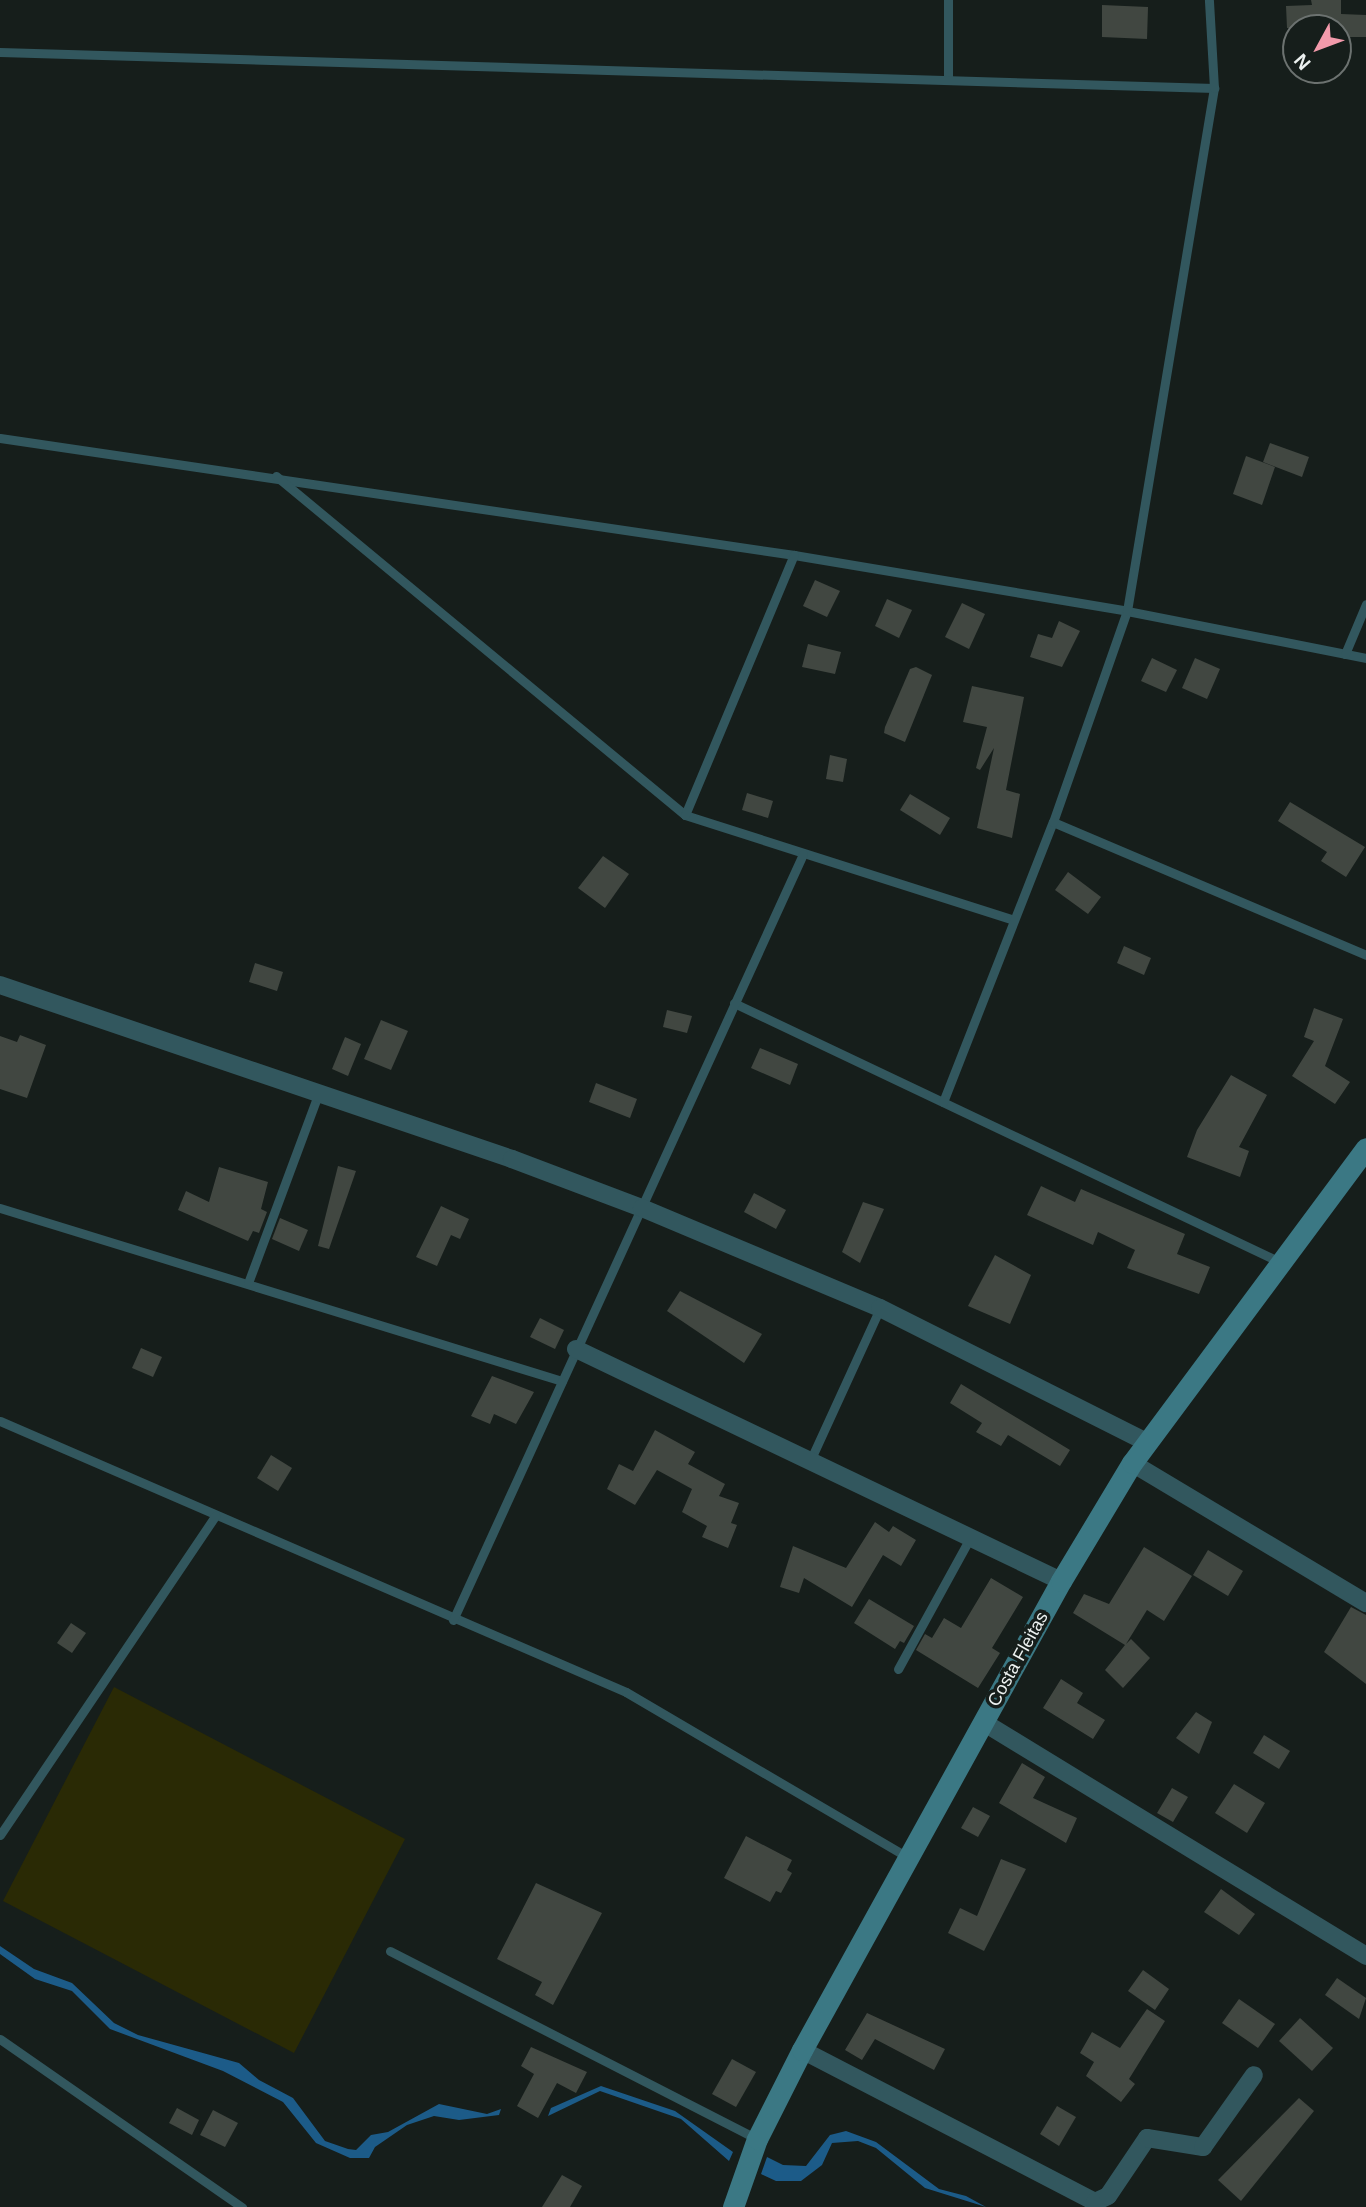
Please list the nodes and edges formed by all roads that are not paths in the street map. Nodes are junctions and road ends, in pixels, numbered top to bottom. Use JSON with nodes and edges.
{"nodes":[{"id":1,"x":948,"y":0,"type":"edge"},
{"id":2,"x":1209,"y":0,"type":"edge"},
{"id":3,"x":0,"y":51,"type":"edge"},
{"id":4,"x":948,"y":79,"type":"junction"},
{"id":5,"x":1214,"y":88,"type":"junction"},
{"id":6,"x":0,"y":438,"type":"edge"},
{"id":7,"x":276,"y":476,"type":"junction"},
{"id":8,"x":794,"y":555,"type":"junction"},
{"id":9,"x":1366,"y":604,"type":"edge"},
{"id":10,"x":1127,"y":611,"type":"junction"},
{"id":11,"x":1345,"y":654,"type":"junction"},
{"id":12,"x":1366,"y":658,"type":"edge"},
{"id":13,"x":685,"y":815,"type":"junction"},
{"id":14,"x":1053,"y":822,"type":"junction"},
{"id":15,"x":803,"y":854,"type":"junction"},
{"id":16,"x":1014,"y":920,"type":"junction"},
{"id":17,"x":1366,"y":955,"type":"edge"},
{"id":18,"x":0,"y":985,"type":"edge"},
{"id":19,"x":734,"y":1003,"type":"junction"},
{"id":20,"x":319,"y":1092,"type":"junction"},
{"id":21,"x":943,"y":1102,"type":"junction"},
{"id":22,"x":1366,"y":1148,"type":"edge"},
{"id":23,"x":0,"y":1208,"type":"edge"},
{"id":24,"x":642,"y":1208,"type":"junction"},
{"id":25,"x":1282,"y":1263,"type":"junction"},
{"id":26,"x":248,"y":1283,"type":"junction"},
{"id":27,"x":880,"y":1308,"type":"junction"},
{"id":28,"x":576,"y":1349,"type":"junction"},
{"id":29,"x":562,"y":1381,"type":"junction"},
{"id":30,"x":0,"y":1421,"type":"edge"},
{"id":31,"x":1147,"y":1442,"type":"junction"},
{"id":32,"x":810,"y":1461,"type":"junction"},
{"id":33,"x":1132,"y":1463,"type":"junction"},
{"id":34,"x":215,"y":1516,"type":"junction"},
{"id":35,"x":970,"y":1538,"type":"junction"},
{"id":36,"x":1061,"y":1581,"type":"junction"},
{"id":37,"x":1366,"y":1603,"type":"edge"},
{"id":38,"x":453,"y":1620,"type":"junction"},
{"id":39,"x":898,"y":1669,"type":"dead end"},
{"id":40,"x":983,"y":1722,"type":"junction"},
{"id":41,"x":0,"y":1835,"type":"edge"},
{"id":42,"x":909,"y":1857,"type":"junction"},
{"id":43,"x":390,"y":1951,"type":"dead end"},
{"id":44,"x":1366,"y":1956,"type":"edge"},
{"id":45,"x":0,"y":2039,"type":"edge"},
{"id":46,"x":802,"y":2050,"type":"junction"},
{"id":47,"x":1254,"y":2075,"type":"dead end"},
{"id":48,"x":757,"y":2139,"type":"junction"},
{"id":49,"x":242,"y":2207,"type":"edge"},
{"id":50,"x":733,"y":2207,"type":"edge"}],
"edges":[{"from":1,"to":4,"type":"lane"},
{"from":2,"to":5,"type":"lane"},
{"from":3,"to":4,"type":"lane"},
{"from":4,"to":5,"type":"lane"},
{"from":5,"to":10,"type":"lane"},
{"from":6,"to":7,"type":"lane"},
{"from":7,"to":8,"type":"lane"},
{"from":7,"to":13,"type":"lane"},
{"from":8,"to":10,"type":"lane"},
{"from":8,"to":13,"type":"lane"},
{"from":9,"to":11,"type":"lane"},
{"from":10,"to":11,"type":"lane"},
{"from":10,"to":14,"type":"lane"},
{"from":11,"to":12,"type":"lane"},
{"from":13,"to":15,"type":"lane"},
{"from":14,"to":16,"type":"lane"},
{"from":14,"to":17,"type":"lane"},
{"from":15,"to":16,"type":"lane"},
{"from":15,"to":19,"type":"lane"},
{"from":16,"to":21,"type":"lane"},
{"from":18,"to":20,"type":"street"},
{"from":19,"to":21,"type":"lane"},
{"from":19,"to":24,"type":"lane"},
{"from":20,"to":24,"type":"street"},
{"from":20,"to":26,"type":"lane"},
{"from":21,"to":25,"type":"lane"},
{"from":22,"to":25,"type":"main road","name":"Costa Fleitas"},
{"from":23,"to":26,"type":"lane"},
{"from":24,"to":27,"type":"street"},
{"from":24,"to":28,"type":"lane"},
{"from":25,"to":31,"type":"main road","name":"Costa Fleitas"},
{"from":26,"to":29,"type":"lane"},
{"from":27,"to":31,"type":"street"},
{"from":27,"to":32,"type":"lane"},
{"from":28,"to":29,"type":"lane"},
{"from":28,"to":32,"type":"street"},
{"from":29,"to":38,"type":"lane"},
{"from":30,"to":34,"type":"lane"},
{"from":31,"to":33,"type":"main road","name":"Costa Fleitas"},
{"from":32,"to":35,"type":"street"},
{"from":33,"to":36,"type":"main road","name":"Costa Fleitas"},
{"from":33,"to":37,"type":"street"},
{"from":34,"to":38,"type":"lane"},
{"from":34,"to":41,"type":"lane"},
{"from":35,"to":36,"type":"street"},
{"from":35,"to":39,"type":"lane"},
{"from":36,"to":40,"type":"main road","name":"Costa Fleitas"},
{"from":38,"to":42,"type":"lane"},
{"from":40,"to":42,"type":"main road","name":"Costa Fleitas"},
{"from":40,"to":44,"type":"street"},
{"from":42,"to":46,"type":"main road","name":"Costa Fleitas"},
{"from":43,"to":48,"type":"lane"},
{"from":45,"to":49,"type":"lane"},
{"from":46,"to":47,"type":"street"},
{"from":46,"to":48,"type":"main road","name":"Costa Fleitas"},
{"from":48,"to":50,"type":"main road","name":"Costa Fleitas"}]}
